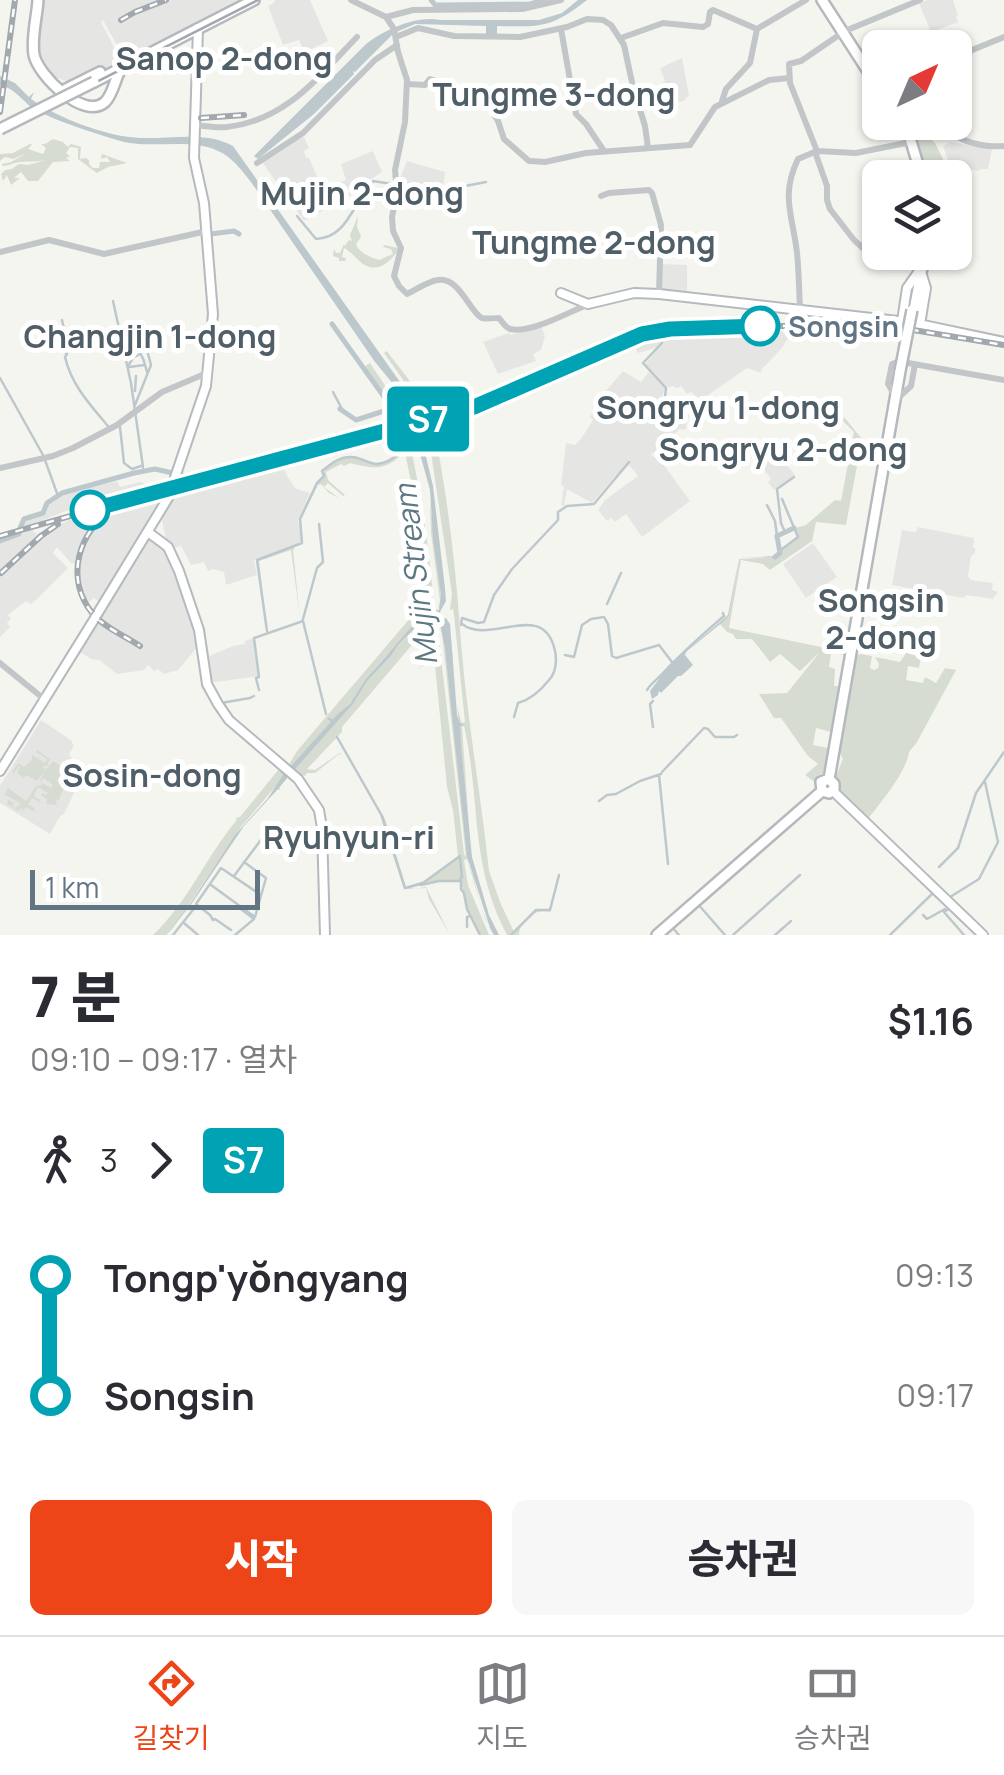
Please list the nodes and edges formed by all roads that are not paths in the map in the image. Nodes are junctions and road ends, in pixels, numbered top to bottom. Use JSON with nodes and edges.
{"nodes":[{"id":1,"x":38,"y":0,"type":"edge"},
{"id":2,"x":254,"y":0,"type":"edge"},
{"id":3,"x":351,"y":0,"type":"edge"},
{"id":4,"x":562,"y":0,"type":"edge"},
{"id":5,"x":806,"y":0,"type":"edge"},
{"id":6,"x":823,"y":0,"type":"edge"},
{"id":7,"x":914,"y":1,"type":"edge"},
{"id":8,"x":386,"y":17,"type":"junction"},
{"id":9,"x":198,"y":28,"type":"junction"},
{"id":10,"x":561,"y":29,"type":"junction"},
{"id":11,"x":757,"y":29,"type":"junction"},
{"id":12,"x":844,"y":32,"type":"junction"},
{"id":13,"x":396,"y":36,"type":"junction"},
{"id":14,"x":357,"y":37,"type":"dead end"},
{"id":15,"x":1004,"y":37,"type":"edge"},
{"id":16,"x":621,"y":38,"type":"junction"},
{"id":17,"x":972,"y":51,"type":"edge"},
{"id":18,"x":34,"y":57,"type":"junction"},
{"id":19,"x":862,"y":60,"type":"edge"},
{"id":20,"x":120,"y":68,"type":"junction"},
{"id":21,"x":44,"y":74,"type":"junction"},
{"id":22,"x":789,"y":78,"type":"junction"},
{"id":23,"x":80,"y":82,"type":"junction"},
{"id":24,"x":94,"y":82,"type":"junction"},
{"id":25,"x":408,"y":84,"type":"junction"},
{"id":26,"x":69,"y":97,"type":"junction"},
{"id":27,"x":109,"y":97,"type":"junction"},
{"id":28,"x":722,"y":102,"type":"junction"},
{"id":29,"x":48,"y":105,"type":"junction"},
{"id":30,"x":0,"y":128,"type":"edge"},
{"id":31,"x":195,"y":131,"type":"junction"},
{"id":32,"x":962,"y":140,"type":"edge"},
{"id":33,"x":912,"y":142,"type":"joint"},
{"id":34,"x":1004,"y":146,"type":"edge"},
{"id":35,"x":648,"y":148,"type":"junction"},
{"id":36,"x":816,"y":151,"type":"junction"},
{"id":37,"x":604,"y":152,"type":"junction"},
{"id":38,"x":918,"y":160,"type":"edge"},
{"id":39,"x":257,"y":163,"type":"dead end"},
{"id":40,"x":602,"y":196,"type":"dead end"},
{"id":41,"x":207,"y":231,"type":"junction"},
{"id":42,"x":862,"y":248,"type":"edge"},
{"id":43,"x":0,"y":252,"type":"edge"},
{"id":44,"x":915,"y":270,"type":"edge"},
{"id":45,"x":921,"y":270,"type":"edge"},
{"id":46,"x":920,"y":275,"type":"junction"},
{"id":47,"x":561,"y":293,"type":"dead end"},
{"id":48,"x":659,"y":294,"type":"junction"},
{"id":49,"x":588,"y":304,"type":"junction"},
{"id":50,"x":800,"y":309,"type":"junction"},
{"id":51,"x":911,"y":323,"type":"junction"},
{"id":52,"x":1004,"y":342,"type":"edge"},
{"id":53,"x":905,"y":366,"type":"junction"},
{"id":54,"x":208,"y":373,"type":"junction"},
{"id":55,"x":1004,"y":380,"type":"edge"},
{"id":56,"x":900,"y":386,"type":"junction"},
{"id":57,"x":0,"y":468,"type":"edge"},
{"id":58,"x":148,"y":532,"type":"junction"},
{"id":59,"x":0,"y":663,"type":"edge"},
{"id":60,"x":44,"y":699,"type":"junction"},
{"id":61,"x":0,"y":771,"type":"edge"},
{"id":62,"x":827,"y":791,"type":"junction"},
{"id":63,"x":325,"y":935,"type":"edge"},
{"id":64,"x":657,"y":935,"type":"edge"},
{"id":65,"x":983,"y":935,"type":"edge"}],
"edges":[{"from":1,"to":18,"type":"main road"},
{"from":2,"to":9,"type":"main road"},
{"from":3,"to":8,"type":"street"},
{"from":4,"to":8,"type":"street"},
{"from":5,"to":11,"type":"street"},
{"from":6,"to":12,"type":"main road"},
{"from":7,"to":12,"type":"street"},
{"from":8,"to":13,"type":"street"},
{"from":9,"to":20,"type":"main road"},
{"from":9,"to":31,"type":"main road"},
{"from":10,"to":13,"type":"street"},
{"from":10,"to":16,"type":"street"},
{"from":10,"to":37,"type":"street"},
{"from":11,"to":16,"type":"street"},
{"from":11,"to":28,"type":"street"},
{"from":12,"to":19,"type":"main road"},
{"from":12,"to":22,"type":"street"},
{"from":13,"to":25,"type":"street"},
{"from":13,"to":39,"type":"street"},
{"from":14,"to":31,"type":"street"},
{"from":15,"to":17,"type":"street"},
{"from":16,"to":35,"type":"street"},
{"from":18,"to":21,"type":"main road"},
{"from":18,"to":29,"type":"main road"},
{"from":20,"to":23,"type":"main road"},
{"from":20,"to":24,"type":"main road"},
{"from":20,"to":27,"type":"main road"},
{"from":21,"to":23,"type":"main road"},
{"from":21,"to":26,"type":"main road"},
{"from":22,"to":28,"type":"street"},
{"from":22,"to":36,"type":"street"},
{"from":23,"to":26,"type":"main road"},
{"from":24,"to":27,"type":"main road"},
{"from":24,"to":29,"type":"main road","bridge":true},
{"from":25,"to":37,"type":"street"},
{"from":25,"to":49,"type":"street"},
{"from":26,"to":27,"type":"main road"},
{"from":28,"to":35,"type":"street"},
{"from":29,"to":30,"type":"main road","bridge":true},
{"from":31,"to":41,"type":"main road"},
{"from":32,"to":34,"type":"street"},
{"from":33,"to":36,"type":"street"},
{"from":33,"to":38,"type":"main road"},
{"from":35,"to":37,"type":"street"},
{"from":36,"to":42,"type":"street"},
{"from":36,"to":50,"type":"street"},
{"from":40,"to":48,"type":"street"},
{"from":41,"to":43,"type":"street"},
{"from":41,"to":54,"type":"main road"},
{"from":44,"to":46,"type":"street"},
{"from":45,"to":46,"type":"main road"},
{"from":46,"to":51,"type":"main road"},
{"from":46,"to":51,"type":"main road"},
{"from":46,"to":53,"type":"main road","bridge":true},
{"from":47,"to":49,"type":"main road"},
{"from":48,"to":49,"type":"main road"},
{"from":48,"to":50,"type":"main road"},
{"from":50,"to":51,"type":"main road"},
{"from":51,"to":52,"type":"main road"},
{"from":53,"to":55,"type":"street"},
{"from":53,"to":56,"type":"main road"},
{"from":53,"to":56,"type":"street"},
{"from":54,"to":57,"type":"street"},
{"from":54,"to":58,"type":"main road"},
{"from":56,"to":62,"type":"main road"},
{"from":58,"to":60,"type":"main road"},
{"from":58,"to":63,"type":"main road"},
{"from":59,"to":60,"type":"street"},
{"from":60,"to":61,"type":"main road"},
{"from":62,"to":64,"type":"main road"},
{"from":62,"to":65,"type":"main road"}]}
